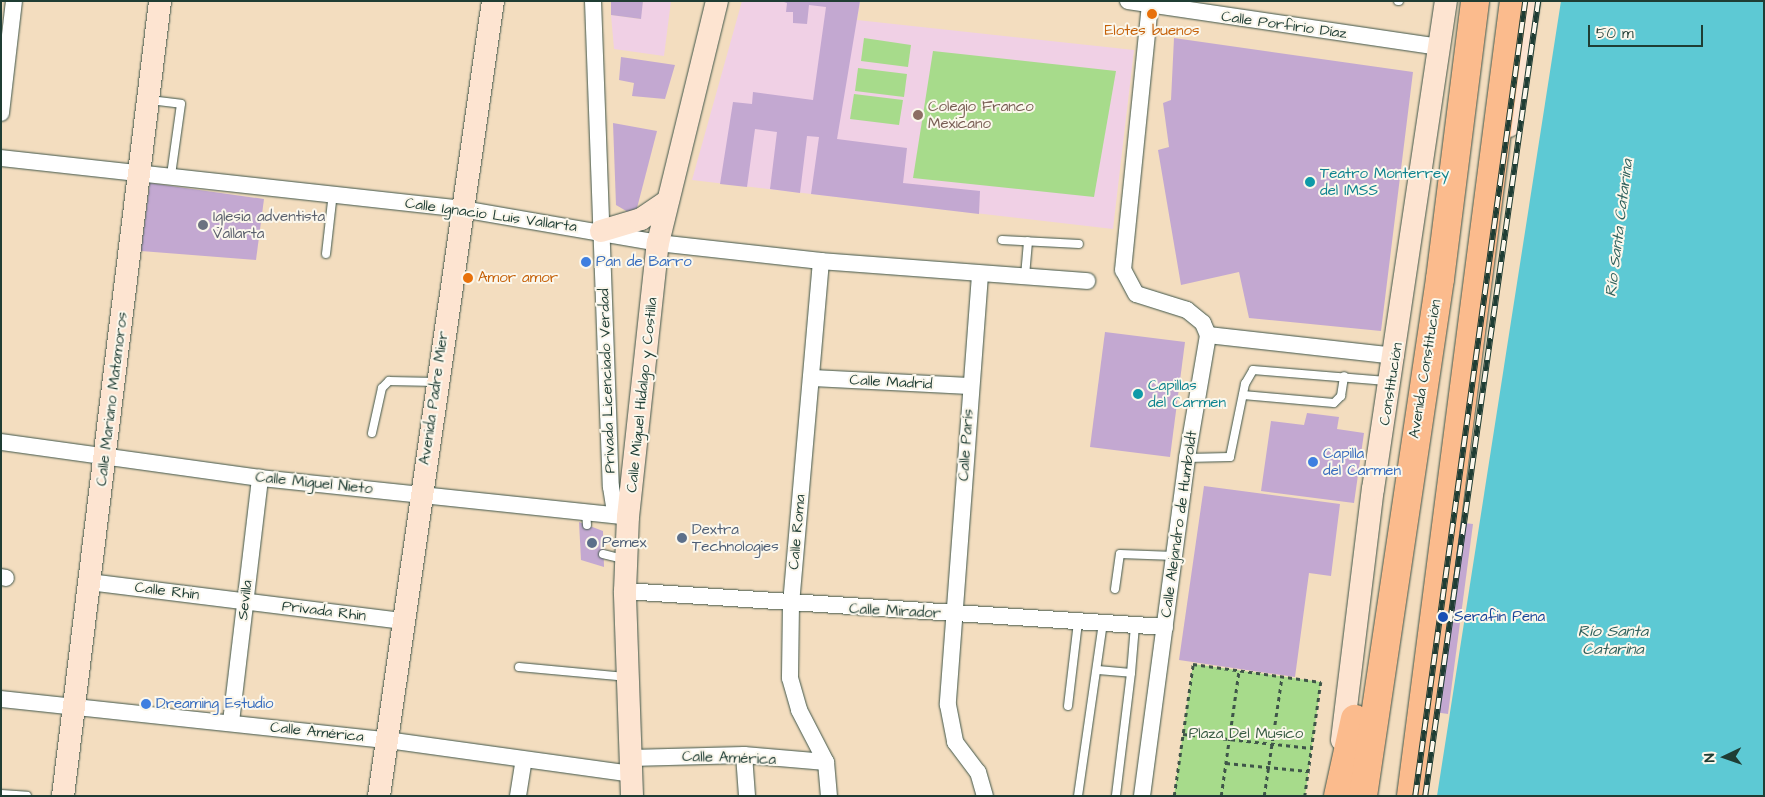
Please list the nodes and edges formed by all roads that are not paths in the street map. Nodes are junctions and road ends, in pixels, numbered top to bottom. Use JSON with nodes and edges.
{"nodes":[{"id":1,"x":14,"y":1,"type":"edge"},
{"id":2,"x":160,"y":1,"type":"edge"},
{"id":3,"x":494,"y":1,"type":"edge"},
{"id":4,"x":593,"y":1,"type":"edge"},
{"id":5,"x":717,"y":1,"type":"edge"},
{"id":6,"x":1128,"y":1,"type":"edge"},
{"id":7,"x":1446,"y":1,"type":"edge"},
{"id":8,"x":1475,"y":1,"type":"edge"},
{"id":9,"x":1514,"y":1,"type":"edge"},
{"id":10,"x":1529,"y":1,"type":"edge"},
{"id":11,"x":1150,"y":5,"type":"junction"},
{"id":12,"x":1440,"y":47,"type":"junction"},
{"id":13,"x":148,"y":100,"type":"junction"},
{"id":14,"x":1,"y":113,"type":"edge"},
{"id":15,"x":1,"y":158,"type":"edge"},
{"id":16,"x":138,"y":171,"type":"junction"},
{"id":17,"x":1492,"y":172,"type":"junction"},
{"id":18,"x":171,"y":174,"type":"junction"},
{"id":19,"x":333,"y":193,"type":"junction"},
{"id":20,"x":668,"y":201,"type":"junction"},
{"id":21,"x":462,"y":209,"type":"junction"},
{"id":22,"x":601,"y":231,"type":"junction"},
{"id":23,"x":1002,"y":240,"type":"dead end"},
{"id":24,"x":1028,"y":241,"type":"junction"},
{"id":25,"x":658,"y":243,"type":"junction"},
{"id":26,"x":1079,"y":244,"type":"dead end"},
{"id":27,"x":326,"y":254,"type":"dead end"},
{"id":28,"x":821,"y":261,"type":"junction"},
{"id":29,"x":980,"y":275,"type":"junction"},
{"id":30,"x":1024,"y":278,"type":"junction"},
{"id":31,"x":1440,"y":279,"type":"junction"},
{"id":32,"x":1087,"y":282,"type":"dead end"},
{"id":33,"x":1208,"y":335,"type":"junction"},
{"id":34,"x":1396,"y":356,"type":"junction"},
{"id":35,"x":1344,"y":376,"type":"junction"},
{"id":36,"x":811,"y":378,"type":"junction"},
{"id":37,"x":436,"y":382,"type":"junction"},
{"id":38,"x":1393,"y":382,"type":"junction"},
{"id":39,"x":971,"y":386,"type":"junction"},
{"id":40,"x":1243,"y":395,"type":"junction"},
{"id":41,"x":372,"y":433,"type":"dead end"},
{"id":42,"x":1,"y":442,"type":"edge"},
{"id":43,"x":105,"y":456,"type":"junction"},
{"id":44,"x":1187,"y":458,"type":"junction"},
{"id":45,"x":260,"y":478,"type":"junction"},
{"id":46,"x":420,"y":494,"type":"junction"},
{"id":47,"x":629,"y":515,"type":"junction"},
{"id":48,"x":603,"y":554,"type":"dead end"},
{"id":49,"x":1175,"y":556,"type":"junction"},
{"id":50,"x":627,"y":560,"type":"junction"},
{"id":51,"x":89,"y":582,"type":"junction"},
{"id":52,"x":1116,"y":589,"type":"dead end"},
{"id":53,"x":625,"y":591,"type":"junction"},
{"id":54,"x":244,"y":602,"type":"junction"},
{"id":55,"x":791,"y":604,"type":"junction"},
{"id":56,"x":954,"y":614,"type":"junction"},
{"id":57,"x":404,"y":621,"type":"junction"},
{"id":58,"x":1078,"y":622,"type":"junction"},
{"id":59,"x":1103,"y":623,"type":"junction"},
{"id":60,"x":1134,"y":625,"type":"junction"},
{"id":61,"x":1165,"y":627,"type":"junction"},
{"id":62,"x":519,"y":667,"type":"dead end"},
{"id":63,"x":1098,"y":670,"type":"junction"},
{"id":64,"x":1131,"y":673,"type":"junction"},
{"id":65,"x":628,"y":677,"type":"junction"},
{"id":66,"x":1,"y":699,"type":"edge"},
{"id":67,"x":1068,"y":706,"type":"dead end"},
{"id":68,"x":75,"y":707,"type":"junction"},
{"id":69,"x":231,"y":722,"type":"junction"},
{"id":70,"x":387,"y":740,"type":"junction"},
{"id":71,"x":1415,"y":740,"type":"junction"},
{"id":72,"x":744,"y":755,"type":"junction"},
{"id":73,"x":524,"y":760,"type":"junction"},
{"id":74,"x":826,"y":762,"type":"junction"},
{"id":75,"x":631,"y":776,"type":"edge"},
{"id":76,"x":1,"y":794,"type":"edge"},
{"id":77,"x":27,"y":796,"type":"edge"},
{"id":78,"x":62,"y":796,"type":"edge"},
{"id":79,"x":379,"y":796,"type":"edge"},
{"id":80,"x":518,"y":796,"type":"edge"},
{"id":81,"x":746,"y":796,"type":"edge"},
{"id":82,"x":829,"y":796,"type":"edge"},
{"id":83,"x":985,"y":796,"type":"edge"},
{"id":84,"x":1078,"y":796,"type":"edge"},
{"id":85,"x":1116,"y":796,"type":"edge"},
{"id":86,"x":1142,"y":796,"type":"edge"},
{"id":87,"x":1336,"y":796,"type":"edge"},
{"id":88,"x":1363,"y":796,"type":"edge"},
{"id":89,"x":1406,"y":796,"type":"edge"},
{"id":90,"x":1411,"y":796,"type":"edge"}],
"edges":[{"from":1,"to":14,"type":"street"},
{"from":2,"to":13,"type":"street","name":"Calle Mariano Matamoros"},
{"from":3,"to":21,"type":"street","name":"Avenida Padre Mier"},
{"from":4,"to":22,"type":"street","name":"Privada Licenciado Verdad"},
{"from":5,"to":20,"type":"street","name":"Calle Miguel Hidalgo y Costilla"},
{"from":6,"to":11,"type":"street","name":"Calle Porfirio Díaz"},
{"from":7,"to":12,"type":"street","name":"Constitución"},
{"from":8,"to":31,"type":"highway","name":"Avenida Constitución"},
{"from":9,"to":17,"type":"highway"},
{"from":10,"to":17,"type":"street"},
{"from":11,"to":12,"type":"street","name":"Calle Porfirio Díaz"},
{"from":11,"to":33,"type":"street"},
{"from":12,"to":34,"type":"street","name":"Constitución"},
{"from":13,"to":16,"type":"street","name":"Calle Mariano Matamoros"},
{"from":13,"to":18,"type":"lane"},
{"from":15,"to":16,"type":"street","name":"Calle Ignacio Luis Vallarta"},
{"from":16,"to":18,"type":"street","name":"Calle Ignacio Luis Vallarta"},
{"from":16,"to":43,"type":"street","name":"Calle Mariano Matamoros"},
{"from":17,"to":71,"type":"highway"},
{"from":18,"to":19,"type":"street","name":"Calle Ignacio Luis Vallarta"},
{"from":19,"to":21,"type":"street","name":"Calle Ignacio Luis Vallarta"},
{"from":19,"to":27,"type":"lane"},
{"from":20,"to":22,"type":"street"},
{"from":20,"to":25,"type":"street","name":"Calle Miguel Hidalgo y Costilla"},
{"from":21,"to":22,"type":"street","name":"Calle Ignacio Luis Vallarta"},
{"from":21,"to":37,"type":"street","name":"Avenida Padre Mier"},
{"from":22,"to":25,"type":"street","name":"Calle Ignacio Luis Vallarta"},
{"from":22,"to":47,"type":"street","name":"Privada Licenciado Verdad"},
{"from":23,"to":24,"type":"lane"},
{"from":24,"to":26,"type":"lane"},
{"from":24,"to":30,"type":"lane"},
{"from":25,"to":28,"type":"street","name":"Calle Ignacio Luis Vallarta"},
{"from":25,"to":47,"type":"street","name":"Calle Miguel Hidalgo y Costilla"},
{"from":28,"to":29,"type":"street","name":"Calle Ignacio Luis Vallarta"},
{"from":28,"to":36,"type":"street","name":"Calle Roma"},
{"from":29,"to":30,"type":"street","name":"Calle Ignacio Luis Vallarta"},
{"from":29,"to":39,"type":"street","name":"Calle París"},
{"from":30,"to":32,"type":"street","name":"Calle Ignacio Luis Vallarta"},
{"from":31,"to":87,"type":"highway"},
{"from":31,"to":88,"type":"highway","name":"Avenida Constitución"},
{"from":33,"to":34,"type":"street"},
{"from":33,"to":44,"type":"street","name":"Calle Alejandro de Humboldt"},
{"from":34,"to":38,"type":"street","name":"Constitución"},
{"from":35,"to":38,"type":"lane"},
{"from":35,"to":40,"type":"lane"},
{"from":35,"to":40,"type":"lane"},
{"from":36,"to":39,"type":"street","name":"Calle Madrid"},
{"from":36,"to":55,"type":"street","name":"Calle Roma"},
{"from":37,"to":41,"type":"lane"},
{"from":37,"to":46,"type":"street","name":"Avenida Padre Mier"},
{"from":38,"to":87,"type":"street","name":"Constitución"},
{"from":39,"to":56,"type":"street","name":"Calle París"},
{"from":40,"to":44,"type":"lane"},
{"from":42,"to":43,"type":"street","name":"Calle Miguel Nieto"},
{"from":43,"to":45,"type":"street","name":"Calle Miguel Nieto"},
{"from":43,"to":51,"type":"street","name":"Calle Mariano Matamoros"},
{"from":44,"to":49,"type":"street","name":"Calle Alejandro de Humboldt"},
{"from":45,"to":46,"type":"street","name":"Calle Miguel Nieto"},
{"from":45,"to":54,"type":"street","name":"Sevilla"},
{"from":46,"to":47,"type":"street","name":"Calle Miguel Nieto"},
{"from":46,"to":57,"type":"street","name":"Avenida Padre Mier"},
{"from":47,"to":50,"type":"street","name":"Calle Miguel Hidalgo y Costilla"},
{"from":48,"to":50,"type":"lane"},
{"from":49,"to":52,"type":"lane"},
{"from":49,"to":61,"type":"street","name":"Calle Alejandro de Humboldt"},
{"from":50,"to":53,"type":"street","name":"Calle Miguel Hidalgo y Costilla"},
{"from":51,"to":54,"type":"street","name":"Calle Rhin"},
{"from":51,"to":68,"type":"street","name":"Calle Mariano Matamoros"},
{"from":53,"to":55,"type":"street","name":"Calle Mirador"},
{"from":53,"to":65,"type":"street","name":"Calle Miguel Hidalgo y Costilla"},
{"from":54,"to":57,"type":"street","name":"Privada Rhin"},
{"from":54,"to":69,"type":"street","name":"Sevilla"},
{"from":55,"to":56,"type":"street","name":"Calle Mirador"},
{"from":55,"to":74,"type":"street","name":"Calle Roma"},
{"from":56,"to":58,"type":"street","name":"Calle Mirador"},
{"from":56,"to":83,"type":"street","name":"Calle París"},
{"from":57,"to":70,"type":"street","name":"Avenida Padre Mier"},
{"from":58,"to":59,"type":"street","name":"Calle Mirador"},
{"from":58,"to":67,"type":"lane"},
{"from":59,"to":60,"type":"street","name":"Calle Mirador"},
{"from":59,"to":63,"type":"lane"},
{"from":60,"to":61,"type":"street","name":"Calle Mirador"},
{"from":60,"to":64,"type":"lane"},
{"from":61,"to":86,"type":"street","name":"Calle Alejandro de Humboldt"},
{"from":62,"to":65,"type":"lane"},
{"from":63,"to":64,"type":"lane"},
{"from":63,"to":84,"type":"lane"},
{"from":64,"to":85,"type":"lane"},
{"from":65,"to":75,"type":"street","name":"Calle Miguel Hidalgo y Costilla"},
{"from":66,"to":68,"type":"street","name":"Calle América"},
{"from":68,"to":69,"type":"street","name":"Calle América"},
{"from":68,"to":78,"type":"street","name":"Calle Mariano Matamoros"},
{"from":69,"to":70,"type":"street","name":"Calle América"},
{"from":70,"to":73,"type":"street","name":"Calle América"},
{"from":70,"to":79,"type":"street","name":"Avenida Padre Mier"},
{"from":71,"to":89,"type":"highway"},
{"from":71,"to":90,"type":"highway"},
{"from":72,"to":74,"type":"street","name":"Calle América"},
{"from":72,"to":75,"type":"street","name":"Calle América"},
{"from":72,"to":81,"type":"street"},
{"from":73,"to":75,"type":"street","name":"Calle América"},
{"from":73,"to":80,"type":"street"},
{"from":74,"to":82,"type":"street","name":"Calle Roma"},
{"from":76,"to":77,"type":"lane"}]}
